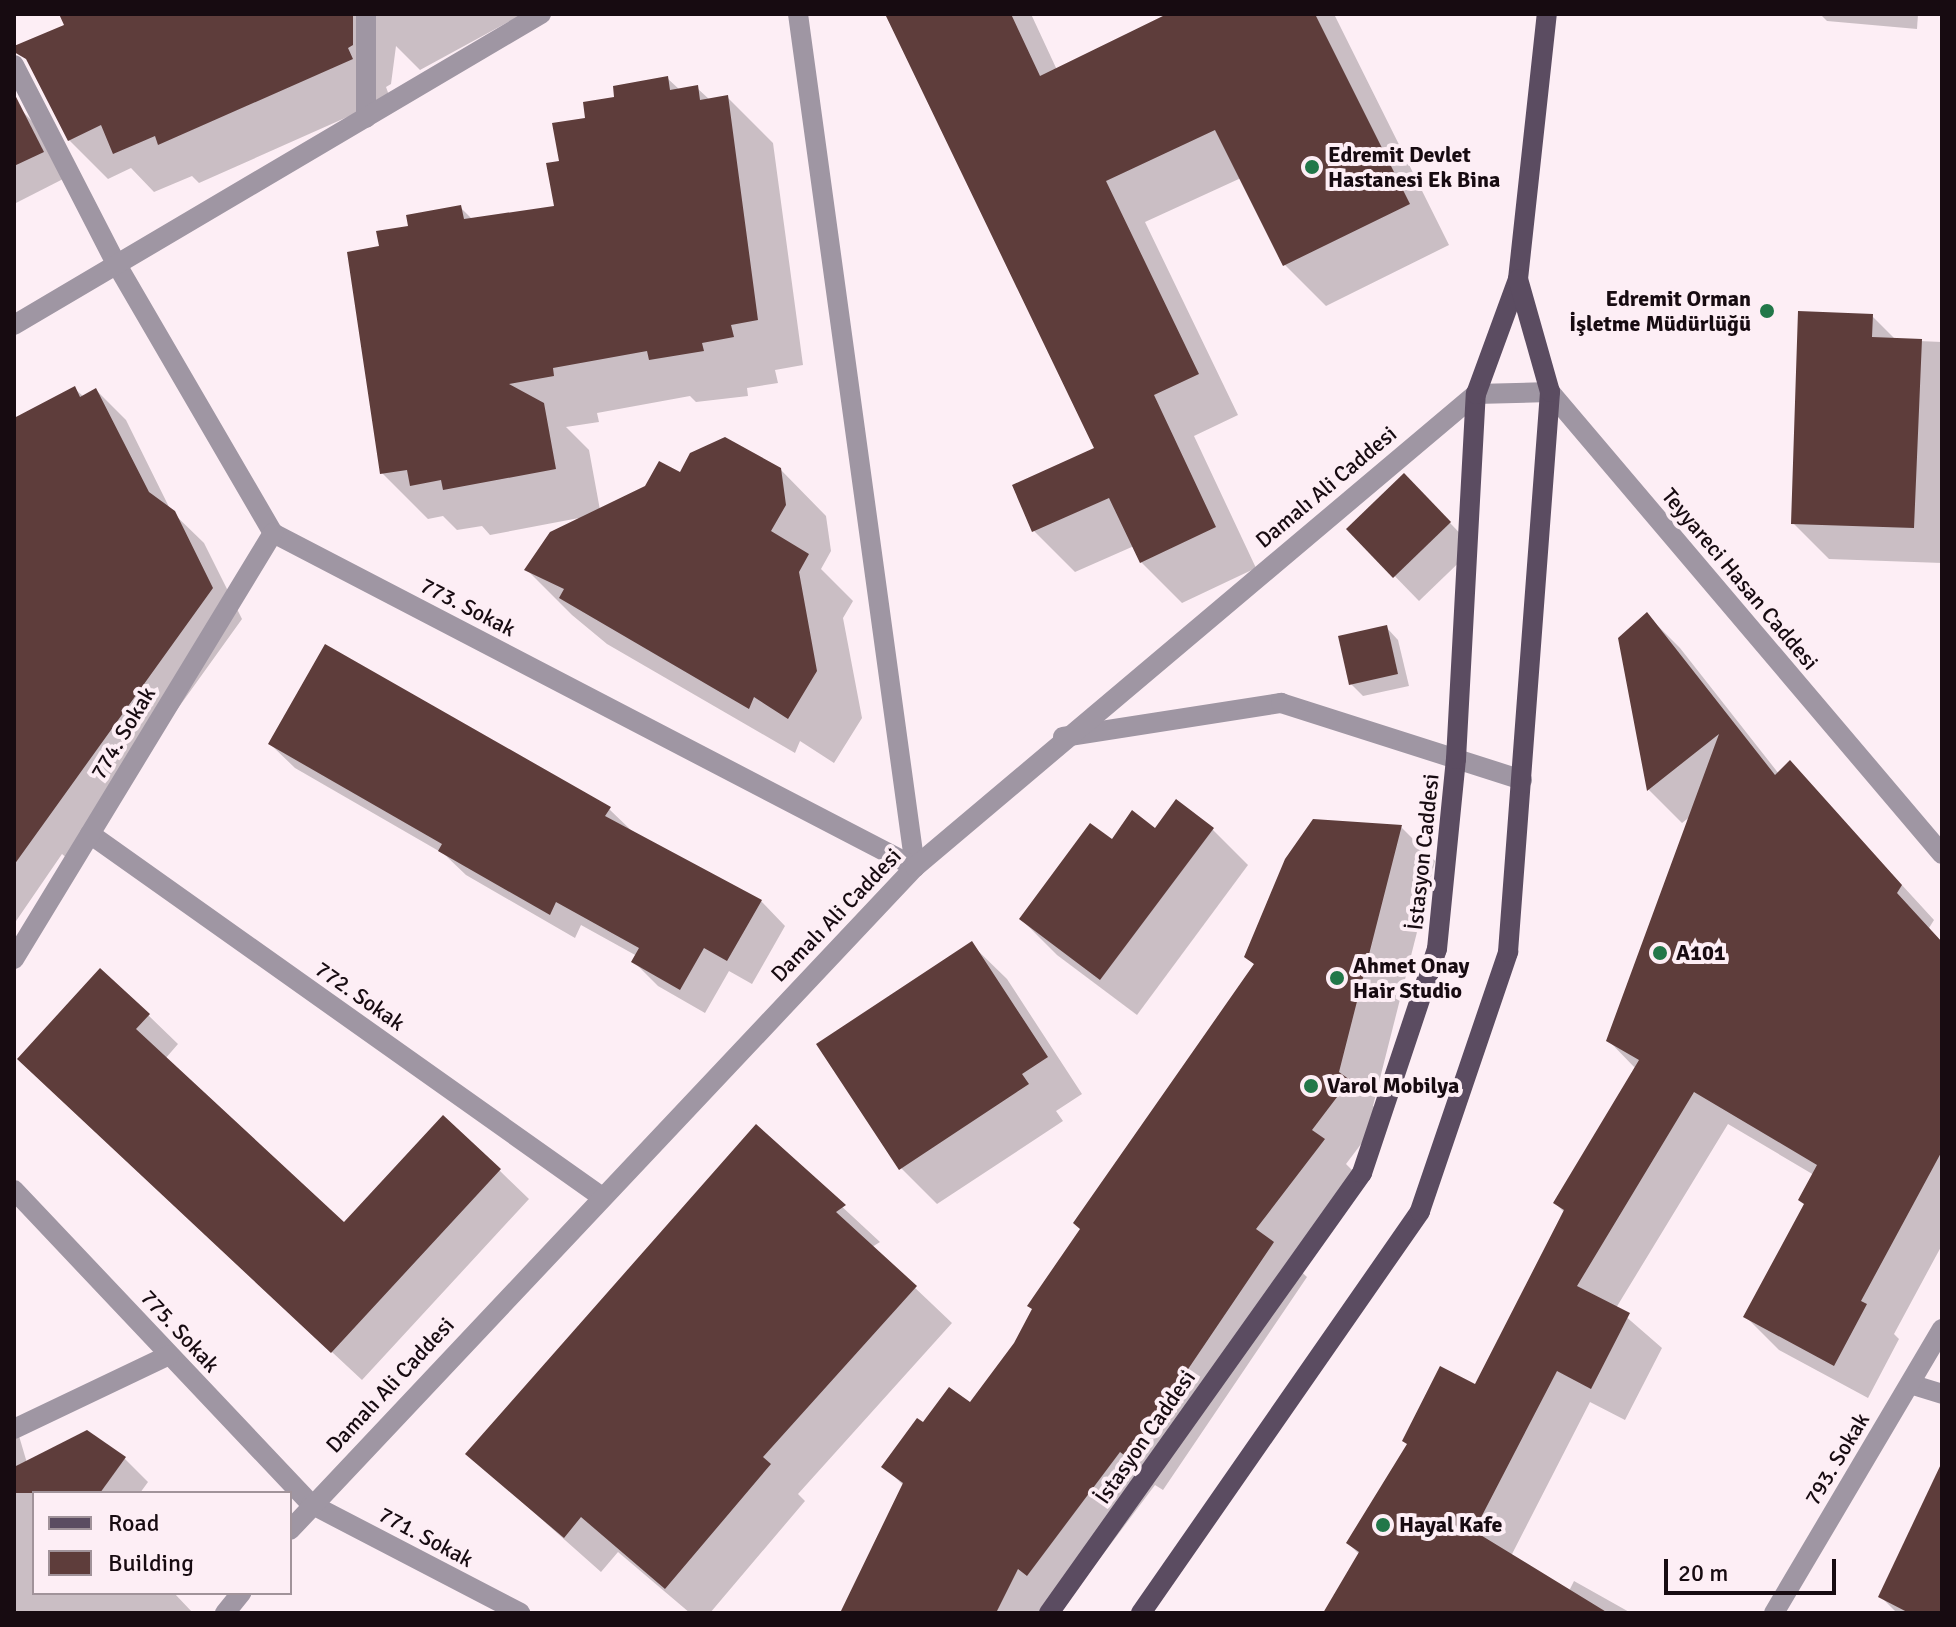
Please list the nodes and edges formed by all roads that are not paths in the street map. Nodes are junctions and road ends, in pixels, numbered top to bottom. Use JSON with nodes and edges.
{"nodes":[{"id":1,"x":366,"y":14,"type":"edge"},
{"id":2,"x":541,"y":14,"type":"edge"},
{"id":3,"x":798,"y":14,"type":"edge"},
{"id":4,"x":1547,"y":14,"type":"edge"},
{"id":5,"x":14,"y":65,"type":"edge"},
{"id":6,"x":366,"y":118,"type":"junction"},
{"id":7,"x":117,"y":265,"type":"junction"},
{"id":8,"x":1518,"y":279,"type":"junction"},
{"id":9,"x":14,"y":325,"type":"edge"},
{"id":10,"x":1550,"y":392,"type":"junction"},
{"id":11,"x":1476,"y":394,"type":"junction"},
{"id":12,"x":273,"y":533,"type":"junction"},
{"id":13,"x":1063,"y":737,"type":"junction"},
{"id":14,"x":1456,"y":759,"type":"junction"},
{"id":15,"x":1522,"y":780,"type":"junction"},
{"id":16,"x":90,"y":834,"type":"junction"},
{"id":17,"x":1942,"y":854,"type":"edge"},
{"id":18,"x":915,"y":867,"type":"junction"},
{"id":19,"x":14,"y":959,"type":"edge"},
{"id":20,"x":14,"y":1190,"type":"edge"},
{"id":21,"x":602,"y":1197,"type":"junction"},
{"id":22,"x":1942,"y":1329,"type":"edge"},
{"id":23,"x":169,"y":1355,"type":"junction"},
{"id":24,"x":1910,"y":1384,"type":"junction"},
{"id":25,"x":1942,"y":1394,"type":"edge"},
{"id":26,"x":14,"y":1429,"type":"edge"},
{"id":27,"x":311,"y":1504,"type":"junction"},
{"id":28,"x":292,"y":1528,"type":"edge"},
{"id":29,"x":239,"y":1595,"type":"edge"},
{"id":30,"x":225,"y":1613,"type":"edge"},
{"id":31,"x":520,"y":1613,"type":"edge"},
{"id":32,"x":1049,"y":1613,"type":"edge"},
{"id":33,"x":1141,"y":1613,"type":"edge"},
{"id":34,"x":1774,"y":1613,"type":"edge"}],
"edges":[{"from":1,"to":6,"type":"street"},
{"from":2,"to":6,"type":"street"},
{"from":3,"to":18,"type":"street"},
{"from":4,"to":8,"type":"main road","name":"İstasyon Caddesi"},
{"from":5,"to":7,"type":"street"},
{"from":6,"to":7,"type":"street"},
{"from":7,"to":9,"type":"street"},
{"from":7,"to":12,"type":"street"},
{"from":8,"to":10,"type":"main road","name":"İstasyon Caddesi"},
{"from":8,"to":11,"type":"main road","name":"İstasyon Caddesi"},
{"from":10,"to":11,"type":"street"},
{"from":10,"to":15,"type":"main road","name":"İstasyon Caddesi"},
{"from":10,"to":17,"type":"street","name":"Teyyareci Hasan Caddesi"},
{"from":11,"to":13,"type":"street","name":"Damalı Ali Caddesi"},
{"from":11,"to":14,"type":"main road","name":"İstasyon Caddesi"},
{"from":12,"to":16,"type":"street","name":"774. Sokak"},
{"from":12,"to":18,"type":"street","name":"773. Sokak"},
{"from":13,"to":14,"type":"street"},
{"from":13,"to":18,"type":"street","name":"Damalı Ali Caddesi"},
{"from":14,"to":15,"type":"street"},
{"from":14,"to":32,"type":"main road","name":"İstasyon Caddesi"},
{"from":15,"to":33,"type":"main road","name":"İstasyon Caddesi"},
{"from":16,"to":19,"type":"street","name":"774. Sokak"},
{"from":16,"to":21,"type":"street","name":"772. Sokak"},
{"from":18,"to":21,"type":"street","name":"Damalı Ali Caddesi"},
{"from":20,"to":23,"type":"street","name":"775. Sokak"},
{"from":21,"to":27,"type":"street","name":"Damalı Ali Caddesi"},
{"from":22,"to":24,"type":"street","name":"793. Sokak"},
{"from":23,"to":26,"type":"street"},
{"from":23,"to":27,"type":"street","name":"775. Sokak"},
{"from":24,"to":25,"type":"street"},
{"from":24,"to":34,"type":"street","name":"793. Sokak"},
{"from":27,"to":28,"type":"street","name":"Damalı Ali Caddesi"},
{"from":27,"to":31,"type":"street","name":"771. Sokak"},
{"from":29,"to":30,"type":"street"}]}
